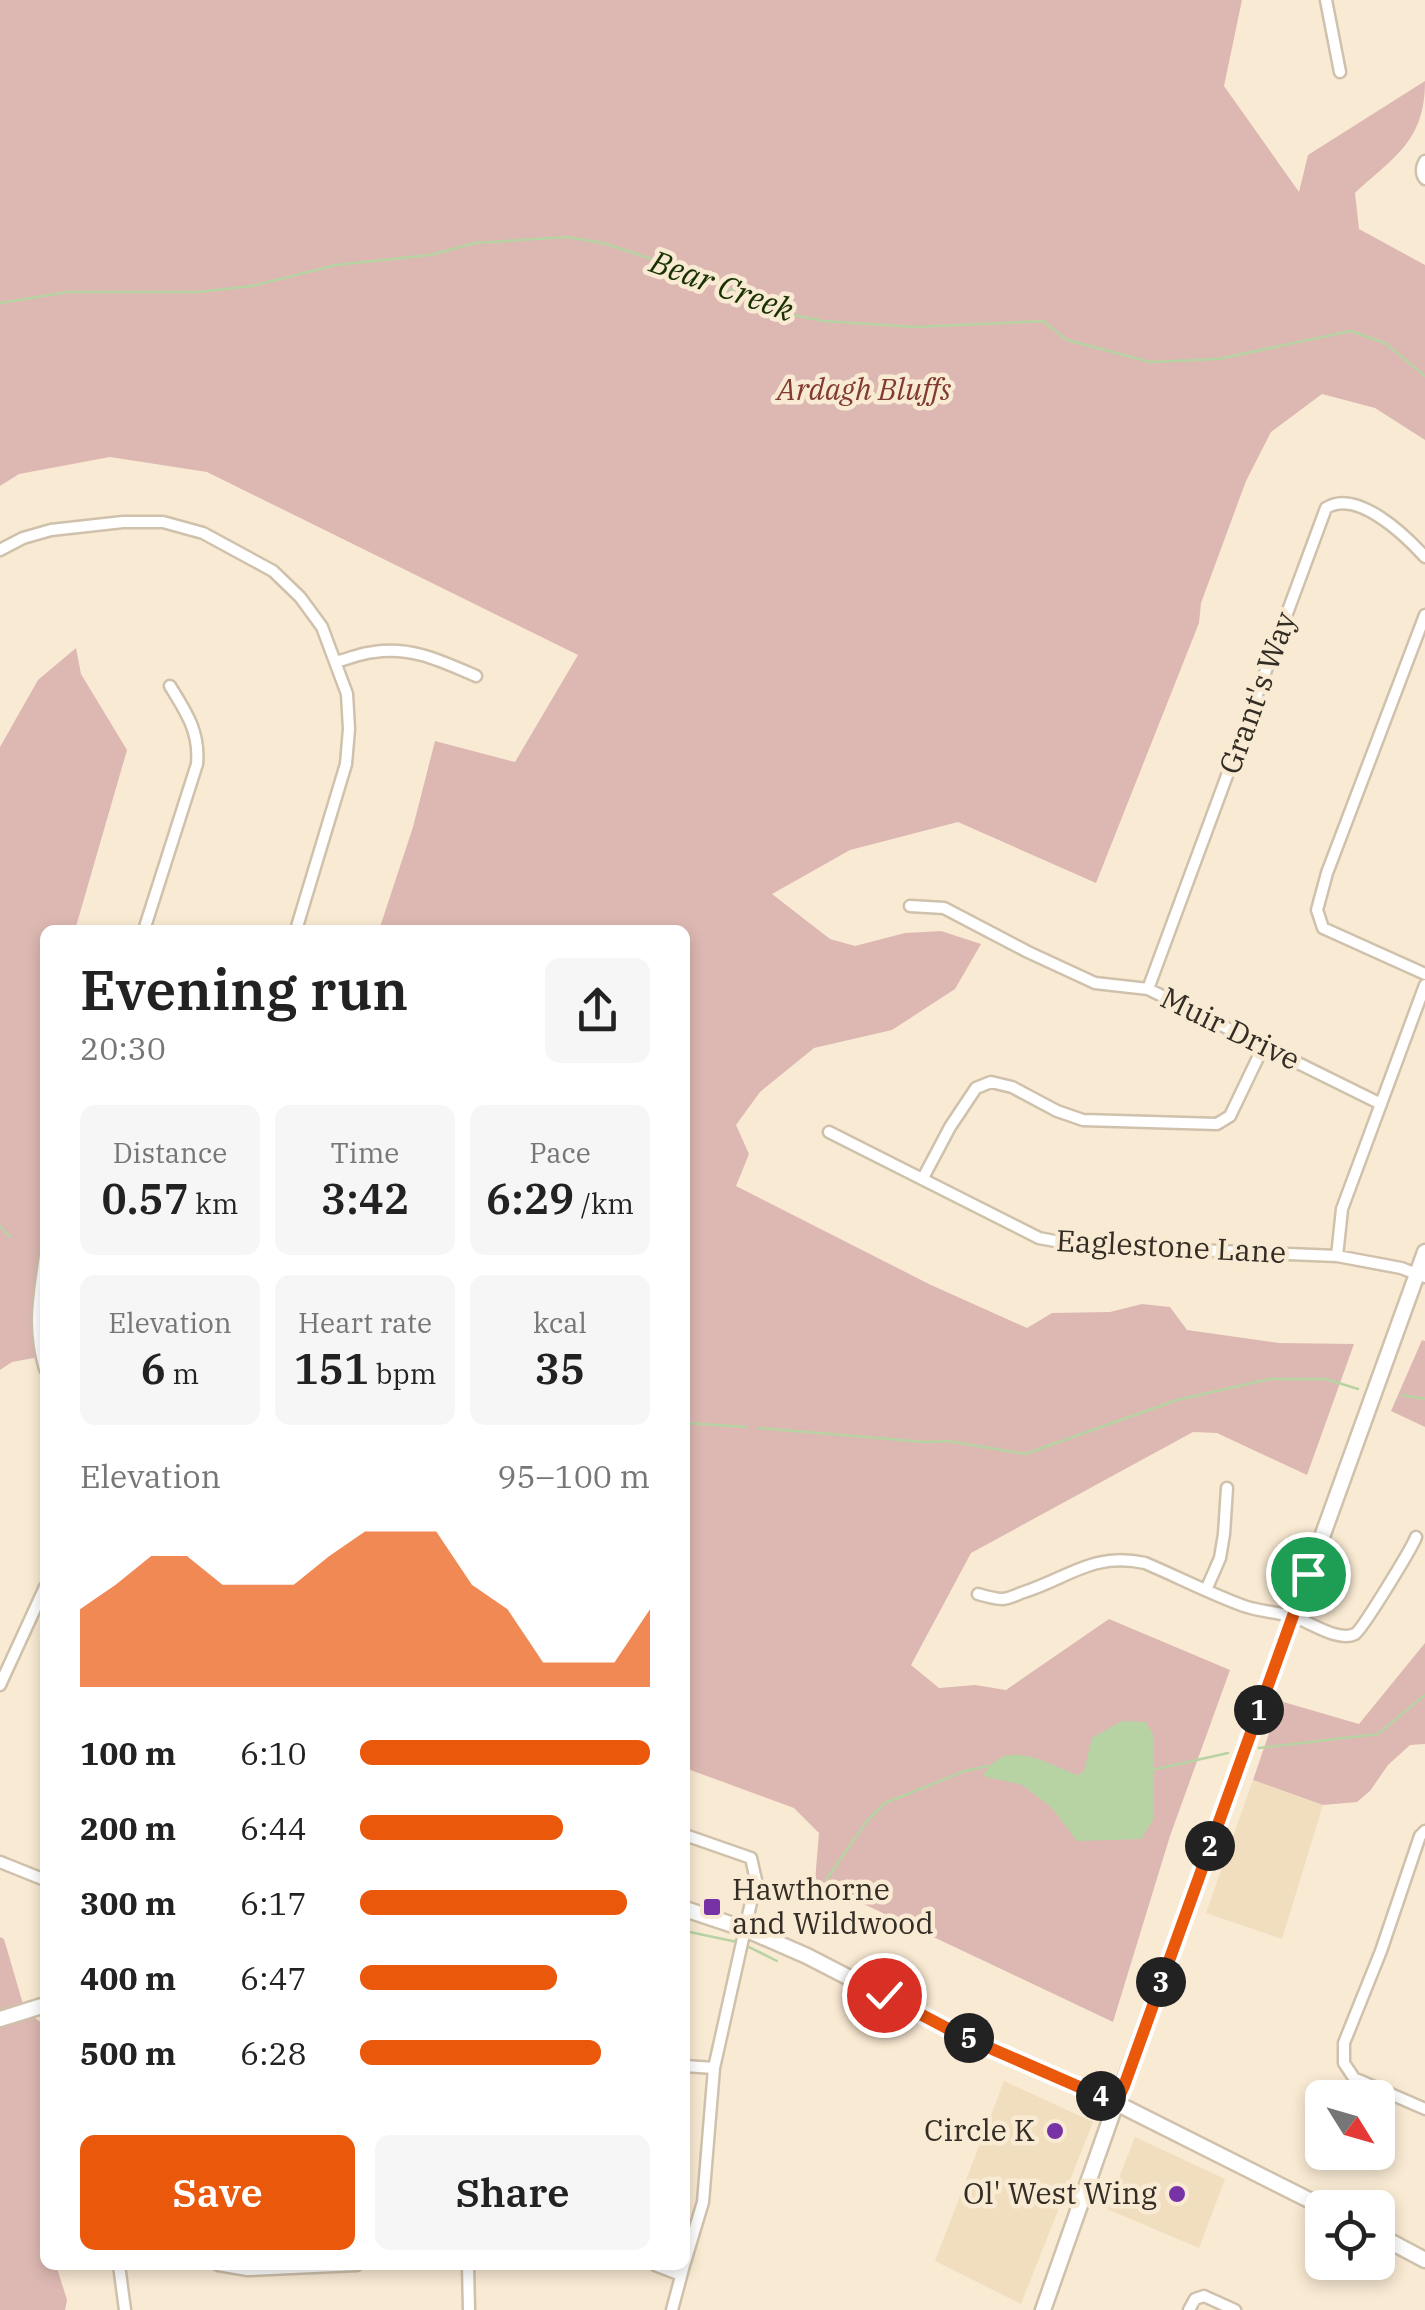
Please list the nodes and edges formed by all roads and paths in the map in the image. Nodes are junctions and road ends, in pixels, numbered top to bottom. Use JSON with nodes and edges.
{"nodes":[{"id":1,"x":1326,"y":0,"type":"edge"},
{"id":2,"x":1340,"y":72,"type":"dead end"},
{"id":3,"x":1425,"y":162,"type":"edge"},
{"id":4,"x":1425,"y":180,"type":"edge"},
{"id":5,"x":0,"y":550,"type":"edge"},
{"id":6,"x":1425,"y":557,"type":"edge"},
{"id":7,"x":1425,"y":614,"type":"edge"},
{"id":8,"x":335,"y":662,"type":"junction"},
{"id":9,"x":476,"y":676,"type":"dead end"},
{"id":10,"x":170,"y":686,"type":"dead end"},
{"id":11,"x":910,"y":906,"type":"dead end"},
{"id":12,"x":146,"y":925,"type":"edge"},
{"id":13,"x":298,"y":925,"type":"edge"},
{"id":14,"x":1425,"y":974,"type":"edge"},
{"id":15,"x":1425,"y":985,"type":"edge"},
{"id":16,"x":1148,"y":989,"type":"junction"},
{"id":17,"x":1264,"y":1045,"type":"junction"},
{"id":18,"x":1381,"y":1104,"type":"junction"},
{"id":19,"x":829,"y":1132,"type":"dead end"},
{"id":20,"x":923,"y":1178,"type":"junction"},
{"id":21,"x":1425,"y":1252,"type":"edge"},
{"id":22,"x":1337,"y":1256,"type":"junction"},
{"id":23,"x":1421,"y":1275,"type":"edge"},
{"id":24,"x":40,"y":1292,"type":"edge"},
{"id":25,"x":40,"y":1352,"type":"edge"},
{"id":26,"x":1227,"y":1488,"type":"dead end"},
{"id":27,"x":1416,"y":1537,"type":"dead end"},
{"id":28,"x":1206,"y":1590,"type":"junction"},
{"id":29,"x":978,"y":1594,"type":"dead end"},
{"id":30,"x":40,"y":1598,"type":"edge"},
{"id":31,"x":1293,"y":1616,"type":"junction"},
{"id":32,"x":0,"y":1684,"type":"edge"},
{"id":33,"x":1425,"y":1831,"type":"edge"},
{"id":34,"x":690,"y":1838,"type":"edge"},
{"id":35,"x":0,"y":1862,"type":"edge"},
{"id":36,"x":40,"y":1878,"type":"edge"},
{"id":37,"x":690,"y":1912,"type":"edge"},
{"id":38,"x":745,"y":1929,"type":"junction"},
{"id":39,"x":40,"y":2007,"type":"edge"},
{"id":40,"x":0,"y":2019,"type":"edge"},
{"id":41,"x":690,"y":2066,"type":"edge"},
{"id":42,"x":714,"y":2068,"type":"junction"},
{"id":43,"x":1116,"y":2103,"type":"junction"},
{"id":44,"x":1425,"y":2109,"type":"edge"},
{"id":45,"x":1305,"y":2198,"type":"edge"},
{"id":46,"x":1395,"y":2244,"type":"edge"},
{"id":47,"x":690,"y":2245,"type":"edge"},
{"id":48,"x":1425,"y":2260,"type":"edge"},
{"id":49,"x":121,"y":2270,"type":"edge"},
{"id":50,"x":468,"y":2270,"type":"edge"},
{"id":51,"x":682,"y":2270,"type":"edge"},
{"id":52,"x":125,"y":2310,"type":"edge"},
{"id":53,"x":469,"y":2310,"type":"edge"},
{"id":54,"x":672,"y":2310,"type":"edge"},
{"id":55,"x":1043,"y":2310,"type":"edge"},
{"id":56,"x":1188,"y":2310,"type":"edge"},
{"id":57,"x":1235,"y":2310,"type":"edge"}],
"edges":[{"from":1,"to":2,"type":"street"},
{"from":3,"to":4,"type":"street"},
{"from":5,"to":8,"type":"street"},
{"from":6,"to":16,"type":"street","name":"Grant's Way"},
{"from":7,"to":14,"type":"street"},
{"from":8,"to":9,"type":"street"},
{"from":8,"to":13,"type":"street"},
{"from":10,"to":12,"type":"street"},
{"from":11,"to":16,"type":"street","name":"Muir Drive"},
{"from":15,"to":18,"type":"street"},
{"from":16,"to":17,"type":"street","name":"Muir Drive"},
{"from":17,"to":18,"type":"street","name":"Muir Drive"},
{"from":17,"to":20,"type":"street"},
{"from":18,"to":22,"type":"street"},
{"from":19,"to":20,"type":"street","name":"Eaglestone Lane"},
{"from":20,"to":22,"type":"street","name":"Eaglestone Lane"},
{"from":21,"to":23,"type":"street"},
{"from":22,"to":23,"type":"street","name":"Eaglestone Lane"},
{"from":23,"to":31,"type":"street"},
{"from":24,"to":25,"type":"street"},
{"from":26,"to":28,"type":"street"},
{"from":27,"to":31,"type":"street"},
{"from":28,"to":29,"type":"street"},
{"from":28,"to":31,"type":"street"},
{"from":30,"to":32,"type":"street"},
{"from":31,"to":43,"type":"street"},
{"from":33,"to":44,"type":"street"},
{"from":34,"to":38,"type":"street"},
{"from":35,"to":36,"type":"street"},
{"from":37,"to":38,"type":"street"},
{"from":38,"to":42,"type":"street"},
{"from":38,"to":43,"type":"street"},
{"from":39,"to":40,"type":"street"},
{"from":41,"to":42,"type":"street"},
{"from":42,"to":47,"type":"street"},
{"from":43,"to":45,"type":"street"},
{"from":43,"to":55,"type":"street"},
{"from":46,"to":48,"type":"street"},
{"from":49,"to":52,"type":"street"},
{"from":50,"to":53,"type":"street"},
{"from":51,"to":54,"type":"street"},
{"from":56,"to":57,"type":"street"}]}
